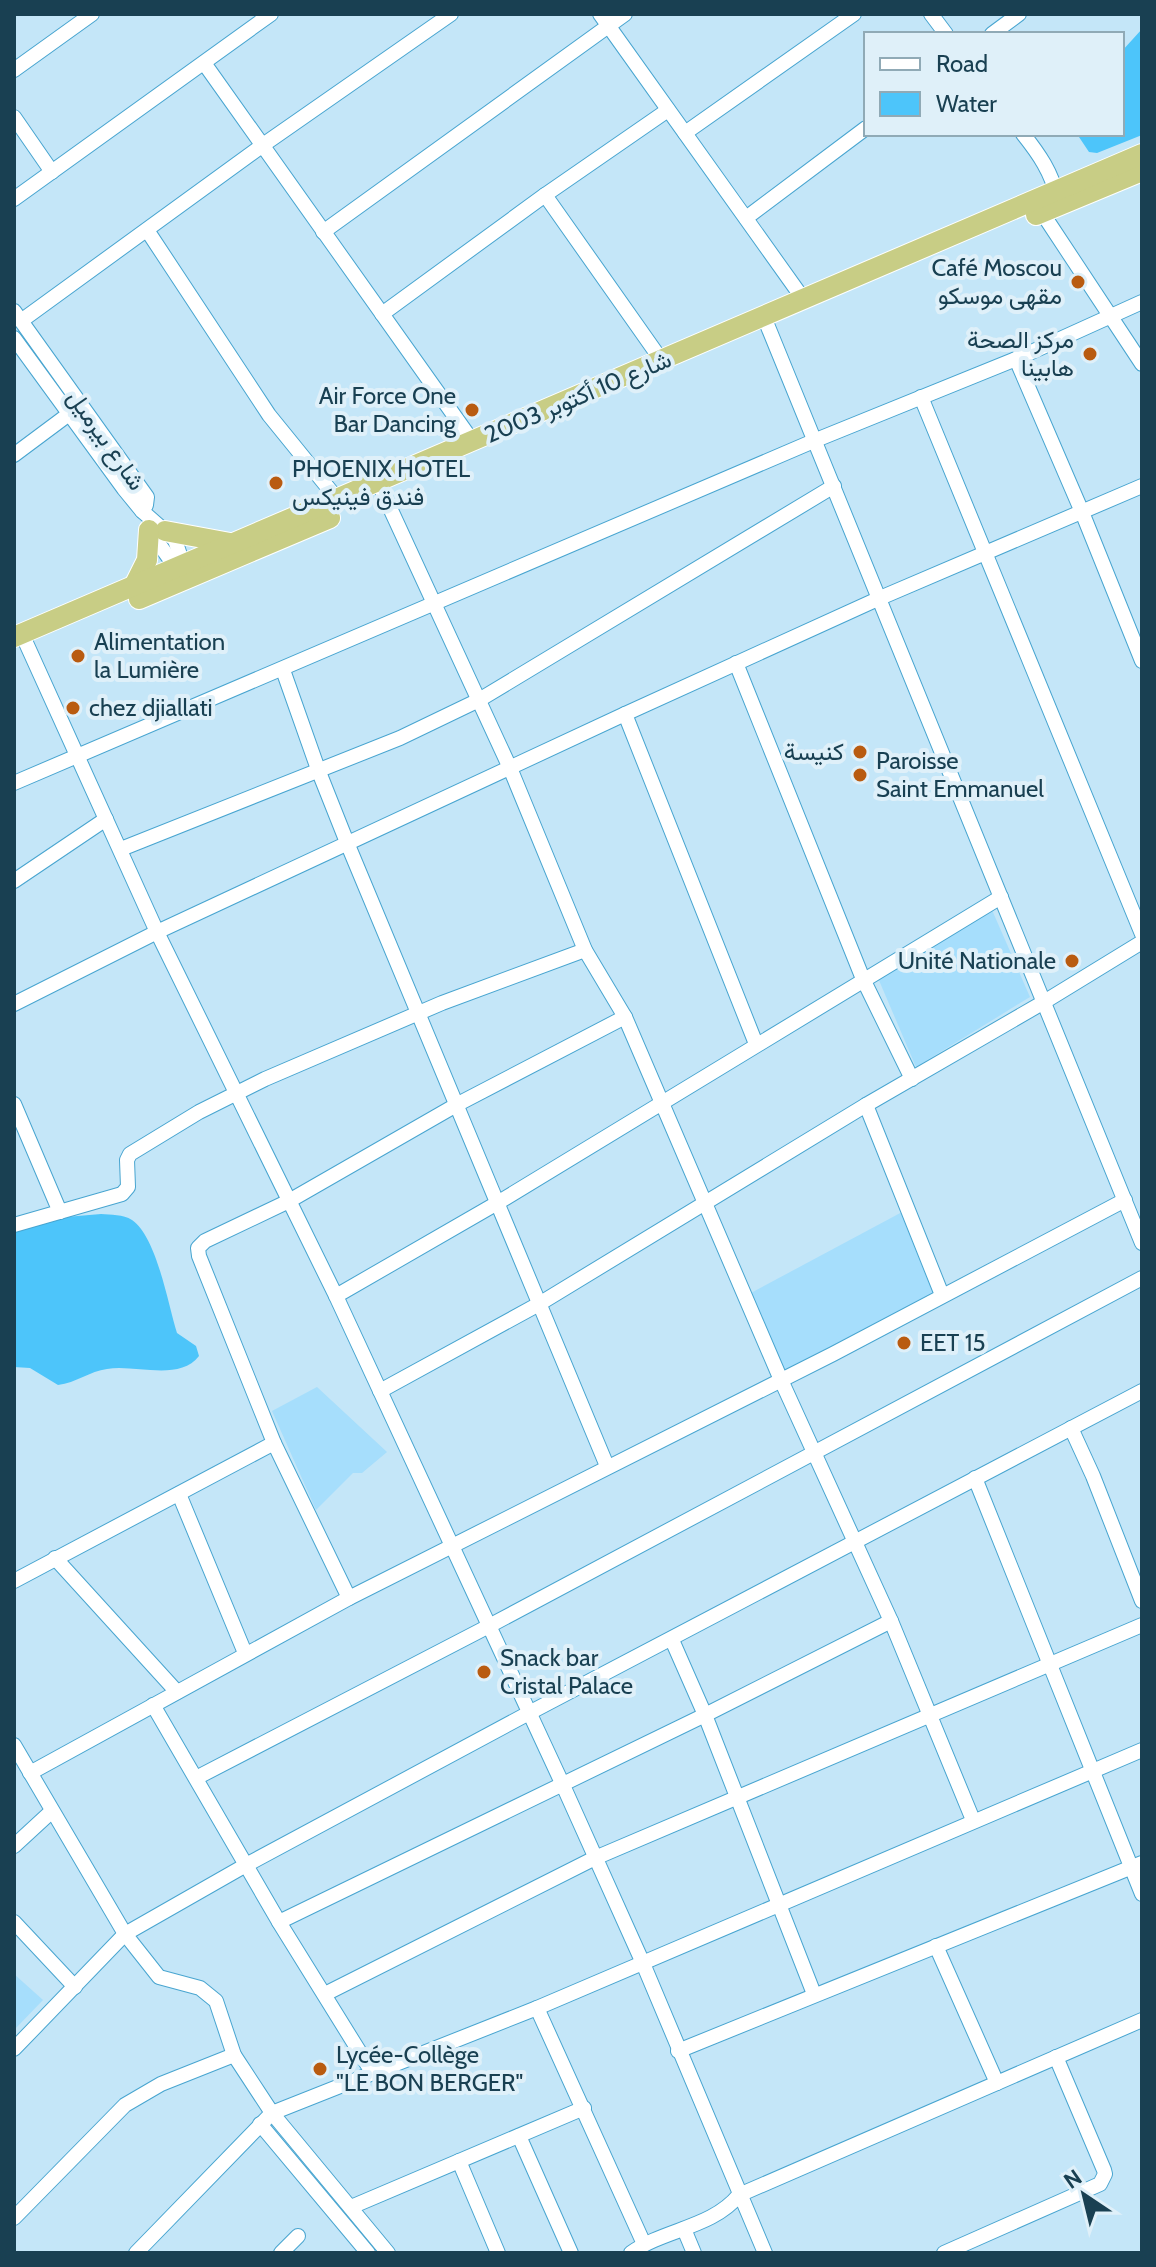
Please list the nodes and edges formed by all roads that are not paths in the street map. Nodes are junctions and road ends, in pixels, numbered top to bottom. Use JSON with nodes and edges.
{"nodes":[{"id":1,"x":92,"y":14,"type":"edge"},
{"id":2,"x":271,"y":14,"type":"edge"},
{"id":3,"x":451,"y":14,"type":"edge"},
{"id":4,"x":625,"y":14,"type":"edge"},
{"id":5,"x":854,"y":14,"type":"edge"},
{"id":6,"x":931,"y":14,"type":"edge"},
{"id":7,"x":1019,"y":14,"type":"edge"},
{"id":8,"x":604,"y":20,"type":"edge"},
{"id":9,"x":944,"y":32,"type":"edge"},
{"id":10,"x":995,"y":32,"type":"edge"},
{"id":11,"x":204,"y":63,"type":"junction"},
{"id":12,"x":14,"y":70,"type":"edge"},
{"id":13,"x":668,"y":110,"type":"junction"},
{"id":14,"x":14,"y":117,"type":"edge"},
{"id":15,"x":864,"y":130,"type":"edge"},
{"id":16,"x":685,"y":133,"type":"junction"},
{"id":17,"x":1025,"y":136,"type":"edge"},
{"id":18,"x":263,"y":145,"type":"junction"},
{"id":19,"x":1142,"y":154,"type":"edge"},
{"id":20,"x":1142,"y":171,"type":"edge"},
{"id":21,"x":52,"y":172,"type":"junction"},
{"id":22,"x":545,"y":195,"type":"junction"},
{"id":23,"x":14,"y":199,"type":"edge"},
{"id":24,"x":1048,"y":203,"type":"junction"},
{"id":25,"x":746,"y":218,"type":"junction"},
{"id":26,"x":147,"y":230,"type":"junction"},
{"id":27,"x":323,"y":232,"type":"junction"},
{"id":28,"x":804,"y":300,"type":"junction"},
{"id":29,"x":1142,"y":302,"type":"edge"},
{"id":30,"x":382,"y":314,"type":"junction"},
{"id":31,"x":18,"y":316,"type":"edge"},
{"id":32,"x":1110,"y":316,"type":"junction"},
{"id":33,"x":766,"y":323,"type":"junction"},
{"id":34,"x":14,"y":338,"type":"edge"},
{"id":35,"x":1016,"y":359,"type":"junction"},
{"id":36,"x":662,"y":361,"type":"junction"},
{"id":37,"x":1142,"y":364,"type":"edge"},
{"id":38,"x":921,"y":397,"type":"junction"},
{"id":39,"x":69,"y":414,"type":"junction"},
{"id":40,"x":816,"y":440,"type":"junction"},
{"id":41,"x":473,"y":442,"type":"junction"},
{"id":42,"x":14,"y":455,"type":"edge"},
{"id":43,"x":834,"y":486,"type":"junction"},
{"id":44,"x":1142,"y":487,"type":"edge"},
{"id":45,"x":381,"y":488,"type":"junction"},
{"id":46,"x":338,"y":500,"type":"junction"},
{"id":47,"x":1082,"y":512,"type":"junction"},
{"id":48,"x":152,"y":524,"type":"junction"},
{"id":49,"x":234,"y":543,"type":"junction"},
{"id":50,"x":985,"y":553,"type":"junction"},
{"id":51,"x":183,"y":572,"type":"junction"},
{"id":52,"x":134,"y":586,"type":"junction"},
{"id":53,"x":880,"y":598,"type":"junction"},
{"id":54,"x":434,"y":603,"type":"junction"},
{"id":55,"x":19,"y":642,"type":"edge"},
{"id":56,"x":1142,"y":661,"type":"edge"},
{"id":57,"x":736,"y":663,"type":"junction"},
{"id":58,"x":283,"y":670,"type":"junction"},
{"id":59,"x":479,"y":700,"type":"junction"},
{"id":60,"x":625,"y":714,"type":"junction"},
{"id":61,"x":76,"y":755,"type":"junction"},
{"id":62,"x":510,"y":768,"type":"junction"},
{"id":63,"x":319,"y":772,"type":"junction"},
{"id":64,"x":14,"y":783,"type":"edge"},
{"id":65,"x":106,"y":819,"type":"junction"},
{"id":66,"x":348,"y":845,"type":"junction"},
{"id":67,"x":121,"y":849,"type":"junction"},
{"id":68,"x":14,"y":881,"type":"edge"},
{"id":69,"x":1001,"y":897,"type":"junction"},
{"id":70,"x":157,"y":932,"type":"junction"},
{"id":71,"x":1142,"y":934,"type":"edge"},
{"id":72,"x":1142,"y":942,"type":"edge"},
{"id":73,"x":585,"y":950,"type":"junction"},
{"id":74,"x":863,"y":979,"type":"junction"},
{"id":75,"x":1044,"y":1002,"type":"junction"},
{"id":76,"x":14,"y":1004,"type":"edge"},
{"id":77,"x":419,"y":1013,"type":"junction"},
{"id":78,"x":625,"y":1017,"type":"junction"},
{"id":79,"x":756,"y":1044,"type":"junction"},
{"id":80,"x":912,"y":1079,"type":"junction"},
{"id":81,"x":235,"y":1093,"type":"junction"},
{"id":82,"x":661,"y":1102,"type":"junction"},
{"id":83,"x":14,"y":1104,"type":"edge"},
{"id":84,"x":458,"y":1104,"type":"junction"},
{"id":85,"x":866,"y":1105,"type":"junction"},
{"id":86,"x":1125,"y":1200,"type":"junction"},
{"id":87,"x":289,"y":1201,"type":"junction"},
{"id":88,"x":499,"y":1202,"type":"junction"},
{"id":89,"x":703,"y":1203,"type":"junction"},
{"id":90,"x":60,"y":1212,"type":"junction"},
{"id":91,"x":14,"y":1225,"type":"edge"},
{"id":92,"x":1142,"y":1243,"type":"edge"},
{"id":93,"x":1142,"y":1278,"type":"edge"},
{"id":94,"x":942,"y":1295,"type":"junction"},
{"id":95,"x":336,"y":1296,"type":"junction"},
{"id":96,"x":539,"y":1304,"type":"junction"},
{"id":97,"x":781,"y":1380,"type":"junction"},
{"id":98,"x":380,"y":1391,"type":"junction"},
{"id":99,"x":1142,"y":1391,"type":"edge"},
{"id":100,"x":1071,"y":1428,"type":"junction"},
{"id":101,"x":274,"y":1443,"type":"junction"},
{"id":102,"x":813,"y":1452,"type":"junction"},
{"id":103,"x":607,"y":1466,"type":"junction"},
{"id":104,"x":975,"y":1478,"type":"junction"},
{"id":105,"x":179,"y":1494,"type":"junction"},
{"id":106,"x":854,"y":1541,"type":"junction"},
{"id":107,"x":452,"y":1546,"type":"junction"},
{"id":108,"x":55,"y":1558,"type":"junction"},
{"id":109,"x":14,"y":1581,"type":"edge"},
{"id":110,"x":349,"y":1598,"type":"junction"},
{"id":111,"x":1142,"y":1601,"type":"edge"},
{"id":112,"x":891,"y":1621,"type":"junction"},
{"id":113,"x":1142,"y":1625,"type":"edge"},
{"id":114,"x":489,"y":1626,"type":"junction"},
{"id":115,"x":672,"y":1640,"type":"junction"},
{"id":116,"x":245,"y":1653,"type":"junction"},
{"id":117,"x":1050,"y":1665,"type":"junction"},
{"id":118,"x":177,"y":1692,"type":"junction"},
{"id":119,"x":153,"y":1705,"type":"junction"},
{"id":120,"x":529,"y":1713,"type":"junction"},
{"id":121,"x":705,"y":1715,"type":"junction"},
{"id":122,"x":928,"y":1715,"type":"junction"},
{"id":123,"x":14,"y":1745,"type":"edge"},
{"id":124,"x":1142,"y":1750,"type":"edge"},
{"id":125,"x":1094,"y":1770,"type":"junction"},
{"id":126,"x":30,"y":1773,"type":"junction"},
{"id":127,"x":196,"y":1778,"type":"junction"},
{"id":128,"x":562,"y":1783,"type":"junction"},
{"id":129,"x":737,"y":1798,"type":"junction"},
{"id":130,"x":52,"y":1811,"type":"junction"},
{"id":131,"x":973,"y":1820,"type":"junction"},
{"id":132,"x":14,"y":1846,"type":"edge"},
{"id":133,"x":595,"y":1858,"type":"junction"},
{"id":134,"x":246,"y":1865,"type":"junction"},
{"id":135,"x":1136,"y":1866,"type":"edge"},
{"id":136,"x":1142,"y":1894,"type":"edge"},
{"id":137,"x":778,"y":1904,"type":"junction"},
{"id":138,"x":14,"y":1922,"type":"edge"},
{"id":139,"x":279,"y":1922,"type":"junction"},
{"id":140,"x":125,"y":1934,"type":"junction"},
{"id":141,"x":936,"y":1946,"type":"junction"},
{"id":142,"x":642,"y":1961,"type":"junction"},
{"id":143,"x":75,"y":1987,"type":"junction"},
{"id":144,"x":325,"y":1994,"type":"junction"},
{"id":145,"x":814,"y":1994,"type":"junction"},
{"id":146,"x":537,"y":2008,"type":"junction"},
{"id":147,"x":1142,"y":2020,"type":"edge"},
{"id":148,"x":14,"y":2049,"type":"edge"},
{"id":149,"x":678,"y":2051,"type":"junction"},
{"id":150,"x":234,"y":2055,"type":"junction"},
{"id":151,"x":1056,"y":2057,"type":"junction"},
{"id":152,"x":372,"y":2072,"type":"junction"},
{"id":153,"x":997,"y":2083,"type":"junction"},
{"id":154,"x":584,"y":2108,"type":"junction"},
{"id":155,"x":272,"y":2113,"type":"junction"},
{"id":156,"x":260,"y":2124,"type":"junction"},
{"id":157,"x":519,"y":2136,"type":"junction"},
{"id":158,"x":459,"y":2161,"type":"junction"},
{"id":159,"x":739,"y":2195,"type":"junction"},
{"id":160,"x":351,"y":2207,"type":"junction"},
{"id":161,"x":14,"y":2218,"type":"edge"},
{"id":162,"x":684,"y":2229,"type":"junction"},
{"id":163,"x":298,"y":2236,"type":"dead end"},
{"id":164,"x":644,"y":2244,"type":"junction"},
{"id":165,"x":136,"y":2253,"type":"edge"},
{"id":166,"x":281,"y":2253,"type":"edge"},
{"id":167,"x":368,"y":2253,"type":"edge"},
{"id":168,"x":388,"y":2253,"type":"edge"},
{"id":169,"x":498,"y":2253,"type":"edge"},
{"id":170,"x":571,"y":2253,"type":"edge"},
{"id":171,"x":631,"y":2253,"type":"edge"},
{"id":172,"x":694,"y":2253,"type":"edge"},
{"id":173,"x":765,"y":2253,"type":"edge"},
{"id":174,"x":944,"y":2253,"type":"edge"}],
"edges":[{"from":1,"to":12,"type":"street"},
{"from":2,"to":11,"type":"street"},
{"from":3,"to":18,"type":"street"},
{"from":4,"to":8,"type":"street"},
{"from":5,"to":16,"type":"street"},
{"from":6,"to":9,"type":"street"},
{"from":7,"to":10,"type":"street"},
{"from":8,"to":13,"type":"street"},
{"from":8,"to":27,"type":"street"},
{"from":11,"to":18,"type":"street"},
{"from":11,"to":21,"type":"street"},
{"from":13,"to":16,"type":"street"},
{"from":13,"to":22,"type":"street"},
{"from":14,"to":21,"type":"street"},
{"from":15,"to":25,"type":"street"},
{"from":16,"to":25,"type":"street"},
{"from":17,"to":24,"type":"street"},
{"from":18,"to":26,"type":"street"},
{"from":18,"to":27,"type":"street"},
{"from":19,"to":24,"type":"highway","name":"شارع 10 أكتوبر 2003"},
{"from":20,"to":24,"type":"highway","name":"شارع 10 أكتوبر 2003"},
{"from":21,"to":23,"type":"street"},
{"from":22,"to":30,"type":"street"},
{"from":22,"to":36,"type":"street"},
{"from":24,"to":28,"type":"highway","name":"شارع 10 أكتوبر 2003"},
{"from":24,"to":32,"type":"street"},
{"from":24,"to":33,"type":"highway","name":"شارع 10 أكتوبر 2003"},
{"from":25,"to":28,"type":"street"},
{"from":26,"to":31,"type":"street"},
{"from":26,"to":46,"type":"street"},
{"from":27,"to":30,"type":"street"},
{"from":28,"to":33,"type":"highway","name":"شارع 10 أكتوبر 2003"},
{"from":29,"to":32,"type":"street"},
{"from":30,"to":41,"type":"street"},
{"from":31,"to":48,"type":"street","name":"شارع بيرميل"},
{"from":32,"to":35,"type":"street"},
{"from":32,"to":37,"type":"street"},
{"from":33,"to":36,"type":"highway","name":"شارع 10 أكتوبر 2003"},
{"from":33,"to":40,"type":"street"},
{"from":33,"to":45,"type":"highway","name":"شارع 10 أكتوبر 2003"},
{"from":34,"to":39,"type":"street","name":"شارع بيرميل"},
{"from":35,"to":38,"type":"street"},
{"from":35,"to":47,"type":"street"},
{"from":36,"to":41,"type":"highway","name":"شارع 10 أكتوبر 2003"},
{"from":38,"to":40,"type":"street"},
{"from":38,"to":50,"type":"street"},
{"from":39,"to":42,"type":"street"},
{"from":39,"to":48,"type":"street","name":"شارع بيرميل"},
{"from":40,"to":43,"type":"street"},
{"from":40,"to":54,"type":"street"},
{"from":41,"to":45,"type":"highway","name":"شارع 10 أكتوبر 2003"},
{"from":43,"to":53,"type":"street"},
{"from":43,"to":59,"type":"street"},
{"from":44,"to":47,"type":"street"},
{"from":45,"to":46,"type":"highway","name":"شارع 10 أكتوبر 2003"},
{"from":45,"to":51,"type":"highway","name":"شارع 10 أكتوبر 2003"},
{"from":45,"to":54,"type":"street"},
{"from":46,"to":49,"type":"highway","name":"شارع 10 أكتوبر 2003"},
{"from":47,"to":50,"type":"street"},
{"from":47,"to":56,"type":"street"},
{"from":48,"to":49,"type":"highway"},
{"from":48,"to":51,"type":"street"},
{"from":48,"to":52,"type":"highway"},
{"from":49,"to":51,"type":"highway","name":"شارع 10 أكتوبر 2003"},
{"from":50,"to":53,"type":"street"},
{"from":50,"to":71,"type":"street"},
{"from":51,"to":52,"type":"highway","name":"شارع 10 أكتوبر 2003"},
{"from":51,"to":55,"type":"highway","name":"شارع 10 أكتوبر 2003"},
{"from":52,"to":55,"type":"highway","name":"شارع 10 أكتوبر 2003"},
{"from":53,"to":57,"type":"street"},
{"from":53,"to":69,"type":"street"},
{"from":54,"to":58,"type":"street"},
{"from":54,"to":59,"type":"street"},
{"from":55,"to":61,"type":"street"},
{"from":57,"to":60,"type":"street"},
{"from":57,"to":74,"type":"street"},
{"from":58,"to":61,"type":"street"},
{"from":58,"to":63,"type":"street"},
{"from":59,"to":62,"type":"street"},
{"from":59,"to":63,"type":"street"},
{"from":60,"to":62,"type":"street"},
{"from":60,"to":79,"type":"street"},
{"from":61,"to":64,"type":"street"},
{"from":61,"to":65,"type":"street"},
{"from":62,"to":66,"type":"street"},
{"from":62,"to":73,"type":"street"},
{"from":63,"to":66,"type":"street"},
{"from":63,"to":67,"type":"street"},
{"from":65,"to":67,"type":"street"},
{"from":65,"to":68,"type":"street"},
{"from":66,"to":70,"type":"street"},
{"from":66,"to":77,"type":"street"},
{"from":67,"to":70,"type":"street"},
{"from":69,"to":74,"type":"street"},
{"from":69,"to":75,"type":"street"},
{"from":70,"to":76,"type":"street"},
{"from":70,"to":81,"type":"street"},
{"from":72,"to":75,"type":"street"},
{"from":73,"to":77,"type":"street"},
{"from":73,"to":78,"type":"street"},
{"from":74,"to":79,"type":"street"},
{"from":74,"to":80,"type":"street"},
{"from":75,"to":80,"type":"street"},
{"from":75,"to":86,"type":"street"},
{"from":77,"to":81,"type":"street"},
{"from":77,"to":84,"type":"street"},
{"from":78,"to":82,"type":"street"},
{"from":78,"to":84,"type":"street"},
{"from":79,"to":82,"type":"street"},
{"from":80,"to":85,"type":"street"},
{"from":81,"to":87,"type":"street"},
{"from":81,"to":90,"type":"street"},
{"from":82,"to":88,"type":"street"},
{"from":82,"to":89,"type":"street"},
{"from":83,"to":90,"type":"street"},
{"from":84,"to":87,"type":"street"},
{"from":84,"to":88,"type":"street"},
{"from":85,"to":89,"type":"street"},
{"from":85,"to":94,"type":"street"},
{"from":86,"to":92,"type":"street"},
{"from":86,"to":94,"type":"street"},
{"from":87,"to":95,"type":"street"},
{"from":87,"to":101,"type":"street"},
{"from":88,"to":95,"type":"street"},
{"from":88,"to":96,"type":"street"},
{"from":89,"to":96,"type":"street"},
{"from":89,"to":97,"type":"street"},
{"from":90,"to":91,"type":"street"},
{"from":93,"to":102,"type":"street"},
{"from":94,"to":97,"type":"street"},
{"from":95,"to":98,"type":"street"},
{"from":96,"to":98,"type":"street"},
{"from":96,"to":103,"type":"street"},
{"from":97,"to":102,"type":"street"},
{"from":97,"to":103,"type":"street"},
{"from":98,"to":107,"type":"street"},
{"from":99,"to":100,"type":"street"},
{"from":100,"to":104,"type":"street"},
{"from":100,"to":111,"type":"street"},
{"from":101,"to":105,"type":"street"},
{"from":101,"to":110,"type":"street"},
{"from":102,"to":106,"type":"street"},
{"from":102,"to":114,"type":"street"},
{"from":103,"to":107,"type":"street"},
{"from":104,"to":106,"type":"street"},
{"from":104,"to":117,"type":"street"},
{"from":105,"to":108,"type":"street"},
{"from":105,"to":116,"type":"street"},
{"from":106,"to":112,"type":"street"},
{"from":106,"to":115,"type":"street"},
{"from":107,"to":110,"type":"street"},
{"from":107,"to":114,"type":"street"},
{"from":108,"to":109,"type":"street"},
{"from":108,"to":118,"type":"street"},
{"from":110,"to":116,"type":"street"},
{"from":112,"to":121,"type":"street"},
{"from":112,"to":122,"type":"street"},
{"from":113,"to":117,"type":"street"},
{"from":114,"to":120,"type":"street"},
{"from":114,"to":127,"type":"street"},
{"from":115,"to":120,"type":"street"},
{"from":115,"to":121,"type":"street"},
{"from":116,"to":118,"type":"street"},
{"from":117,"to":122,"type":"street"},
{"from":117,"to":125,"type":"street"},
{"from":118,"to":119,"type":"street"},
{"from":119,"to":126,"type":"street"},
{"from":119,"to":127,"type":"street"},
{"from":120,"to":128,"type":"street"},
{"from":120,"to":134,"type":"street"},
{"from":121,"to":128,"type":"street"},
{"from":121,"to":129,"type":"street"},
{"from":122,"to":129,"type":"street"},
{"from":122,"to":131,"type":"street"},
{"from":123,"to":126,"type":"street"},
{"from":124,"to":125,"type":"street"},
{"from":125,"to":131,"type":"street"},
{"from":125,"to":135,"type":"street"},
{"from":126,"to":130,"type":"street"},
{"from":127,"to":134,"type":"street"},
{"from":128,"to":133,"type":"street"},
{"from":128,"to":139,"type":"street"},
{"from":129,"to":133,"type":"street"},
{"from":129,"to":137,"type":"street"},
{"from":130,"to":132,"type":"street"},
{"from":130,"to":140,"type":"street"},
{"from":131,"to":137,"type":"street"},
{"from":133,"to":142,"type":"street"},
{"from":133,"to":144,"type":"street"},
{"from":134,"to":139,"type":"street"},
{"from":134,"to":140,"type":"street"},
{"from":135,"to":136,"type":"street"},
{"from":135,"to":141,"type":"street"},
{"from":137,"to":142,"type":"street"},
{"from":137,"to":145,"type":"street"},
{"from":138,"to":143,"type":"street"},
{"from":139,"to":144,"type":"street"},
{"from":140,"to":143,"type":"street"},
{"from":140,"to":150,"type":"street"},
{"from":141,"to":145,"type":"street"},
{"from":141,"to":153,"type":"street"},
{"from":142,"to":146,"type":"street"},
{"from":142,"to":149,"type":"street"},
{"from":143,"to":148,"type":"street"},
{"from":144,"to":152,"type":"street"},
{"from":145,"to":149,"type":"street"},
{"from":146,"to":152,"type":"street"},
{"from":146,"to":154,"type":"street"},
{"from":147,"to":151,"type":"street"},
{"from":149,"to":159,"type":"street"},
{"from":150,"to":155,"type":"street"},
{"from":150,"to":161,"type":"street"},
{"from":151,"to":153,"type":"street"},
{"from":151,"to":174,"type":"street"},
{"from":152,"to":155,"type":"street"},
{"from":153,"to":159,"type":"street"},
{"from":154,"to":157,"type":"street"},
{"from":154,"to":164,"type":"street"},
{"from":155,"to":156,"type":"street"},
{"from":155,"to":160,"type":"street"},
{"from":156,"to":165,"type":"street"},
{"from":156,"to":167,"type":"street"},
{"from":157,"to":158,"type":"street"},
{"from":157,"to":170,"type":"street"},
{"from":158,"to":160,"type":"street"},
{"from":158,"to":169,"type":"street"},
{"from":159,"to":162,"type":"street"},
{"from":159,"to":173,"type":"street"},
{"from":160,"to":168,"type":"street"},
{"from":162,"to":164,"type":"street"},
{"from":162,"to":172,"type":"street"},
{"from":163,"to":166,"type":"street"},
{"from":164,"to":171,"type":"street"}]}
